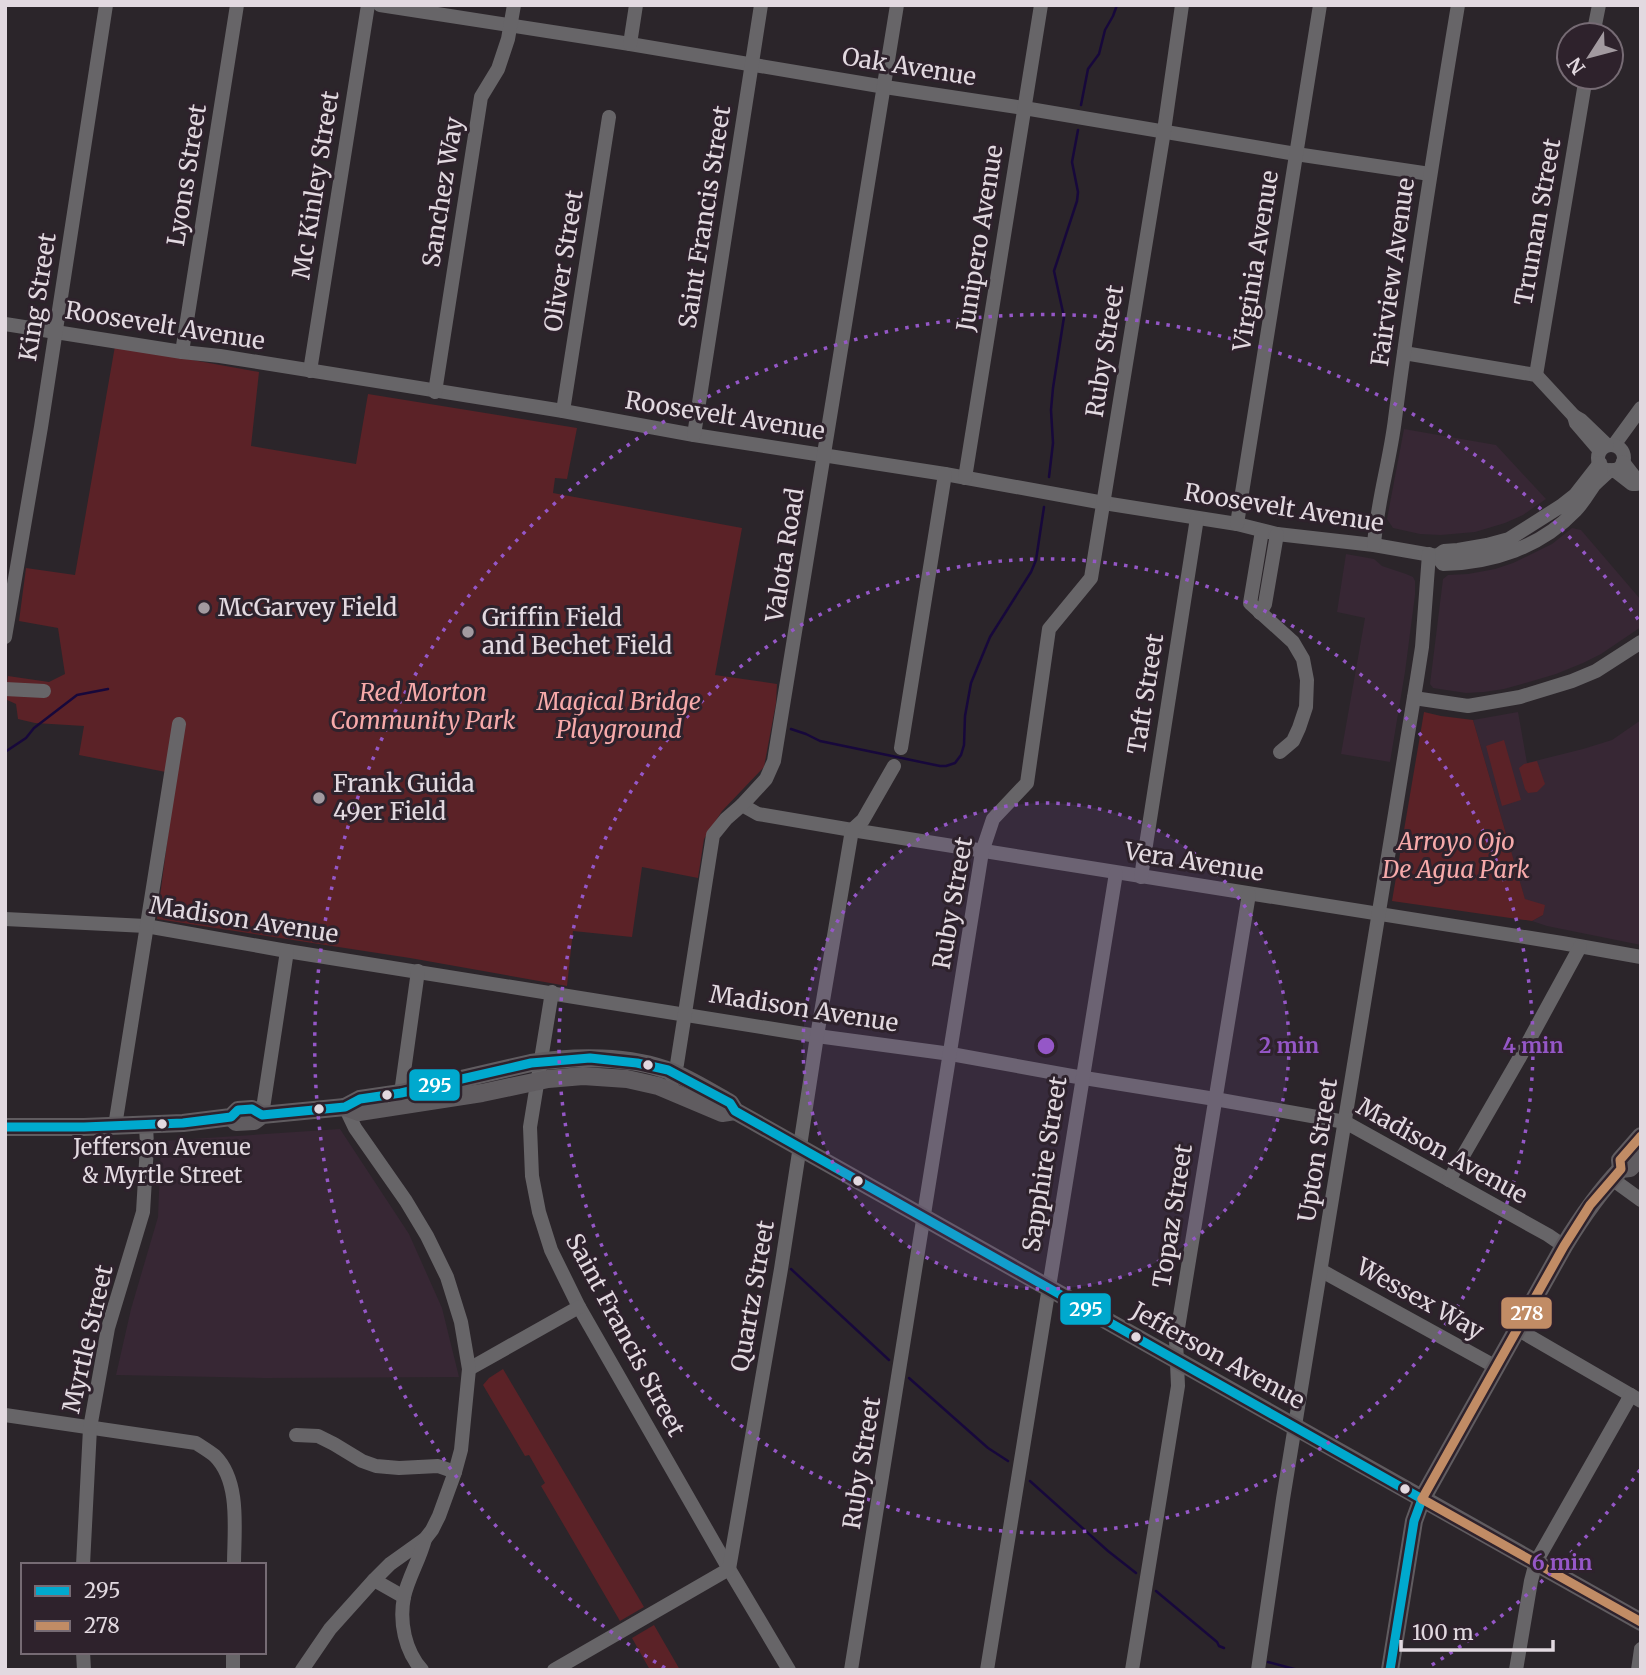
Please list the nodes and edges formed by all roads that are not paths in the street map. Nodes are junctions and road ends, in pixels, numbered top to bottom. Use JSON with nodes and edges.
{"nodes":[{"id":1,"x":106,"y":5,"type":"edge"},
{"id":2,"x":237,"y":5,"type":"edge"},
{"id":3,"x":368,"y":5,"type":"edge"},
{"id":4,"x":380,"y":5,"type":"edge"},
{"id":5,"x":514,"y":5,"type":"edge"},
{"id":6,"x":636,"y":5,"type":"edge"},
{"id":7,"x":761,"y":5,"type":"edge"},
{"id":8,"x":897,"y":5,"type":"edge"},
{"id":9,"x":1041,"y":5,"type":"edge"},
{"id":10,"x":1182,"y":5,"type":"edge"},
{"id":11,"x":1320,"y":5,"type":"edge"},
{"id":12,"x":1458,"y":5,"type":"edge"},
{"id":13,"x":510,"y":25,"type":"junction"},
{"id":14,"x":630,"y":44,"type":"junction"},
{"id":15,"x":753,"y":65,"type":"junction"},
{"id":16,"x":885,"y":87,"type":"junction"},
{"id":17,"x":1584,"y":91,"type":"edge"},
{"id":18,"x":1024,"y":108,"type":"junction"},
{"id":19,"x":610,"y":117,"type":"dead end"},
{"id":20,"x":1164,"y":131,"type":"junction"},
{"id":21,"x":1296,"y":154,"type":"junction"},
{"id":22,"x":1430,"y":174,"type":"junction"},
{"id":23,"x":5,"y":324,"type":"edge"},
{"id":24,"x":56,"y":332,"type":"junction"},
{"id":25,"x":182,"y":352,"type":"junction"},
{"id":26,"x":1404,"y":353,"type":"junction"},
{"id":27,"x":310,"y":371,"type":"junction"},
{"id":28,"x":1536,"y":375,"type":"junction"},
{"id":29,"x":435,"y":392,"type":"junction"},
{"id":30,"x":1641,"y":408,"type":"edge"},
{"id":31,"x":563,"y":411,"type":"junction"},
{"id":32,"x":1641,"y":423,"type":"edge"},
{"id":33,"x":694,"y":435,"type":"junction"},
{"id":34,"x":824,"y":456,"type":"junction"},
{"id":35,"x":1611,"y":457,"type":"junction"},
{"id":36,"x":945,"y":474,"type":"junction"},
{"id":37,"x":965,"y":478,"type":"junction"},
{"id":38,"x":1638,"y":487,"type":"edge"},
{"id":39,"x":1104,"y":503,"type":"junction"},
{"id":40,"x":1197,"y":518,"type":"junction"},
{"id":41,"x":1237,"y":524,"type":"junction"},
{"id":42,"x":1270,"y":532,"type":"junction"},
{"id":43,"x":1374,"y":545,"type":"junction"},
{"id":44,"x":1433,"y":555,"type":"junction"},
{"id":45,"x":5,"y":637,"type":"edge"},
{"id":46,"x":1641,"y":642,"type":"edge"},
{"id":47,"x":5,"y":689,"type":"edge"},
{"id":48,"x":44,"y":691,"type":"dead end"},
{"id":49,"x":1414,"y":698,"type":"junction"},
{"id":50,"x":179,"y":724,"type":"dead end"},
{"id":51,"x":901,"y":748,"type":"dead end"},
{"id":52,"x":1280,"y":752,"type":"dead end"},
{"id":53,"x":894,"y":766,"type":"dead end"},
{"id":54,"x":742,"y":805,"type":"junction"},
{"id":55,"x":852,"y":831,"type":"junction"},
{"id":56,"x":982,"y":852,"type":"junction"},
{"id":57,"x":1116,"y":873,"type":"junction"},
{"id":58,"x":1141,"y":877,"type":"junction"},
{"id":59,"x":1249,"y":894,"type":"junction"},
{"id":60,"x":1379,"y":915,"type":"junction"},
{"id":61,"x":5,"y":919,"type":"edge"},
{"id":62,"x":146,"y":926,"type":"junction"},
{"id":63,"x":1580,"y":947,"type":"junction"},
{"id":64,"x":286,"y":951,"type":"junction"},
{"id":65,"x":1641,"y":957,"type":"edge"},
{"id":66,"x":418,"y":971,"type":"junction"},
{"id":67,"x":552,"y":992,"type":"junction"},
{"id":68,"x":684,"y":1014,"type":"junction"},
{"id":69,"x":817,"y":1036,"type":"junction"},
{"id":70,"x":951,"y":1054,"type":"junction"},
{"id":71,"x":541,"y":1062,"type":"junction"},
{"id":72,"x":1082,"y":1078,"type":"junction"},
{"id":73,"x":538,"y":1081,"type":"junction"},
{"id":74,"x":672,"y":1082,"type":"junction"},
{"id":75,"x":401,"y":1093,"type":"junction"},
{"id":76,"x":1215,"y":1098,"type":"junction"},
{"id":77,"x":345,"y":1107,"type":"junction"},
{"id":78,"x":262,"y":1115,"type":"junction"},
{"id":79,"x":1345,"y":1122,"type":"junction"},
{"id":80,"x":146,"y":1125,"type":"junction"},
{"id":81,"x":115,"y":1126,"type":"junction"},
{"id":82,"x":5,"y":1127,"type":"edge"},
{"id":83,"x":1641,"y":1136,"type":"edge"},
{"id":84,"x":800,"y":1148,"type":"junction"},
{"id":85,"x":1641,"y":1156,"type":"edge"},
{"id":86,"x":1616,"y":1173,"type":"junction"},
{"id":87,"x":1449,"y":1180,"type":"junction"},
{"id":88,"x":1641,"y":1200,"type":"edge"},
{"id":89,"x":924,"y":1219,"type":"junction"},
{"id":90,"x":1564,"y":1246,"type":"junction"},
{"id":91,"x":1322,"y":1271,"type":"junction"},
{"id":92,"x":1049,"y":1289,"type":"junction"},
{"id":93,"x":579,"y":1307,"type":"junction"},
{"id":94,"x":1517,"y":1329,"type":"junction"},
{"id":95,"x":1177,"y":1362,"type":"junction"},
{"id":96,"x":1496,"y":1367,"type":"junction"},
{"id":97,"x":469,"y":1369,"type":"junction"},
{"id":98,"x":1636,"y":1398,"type":"edge"},
{"id":99,"x":5,"y":1415,"type":"edge"},
{"id":100,"x":90,"y":1428,"type":"junction"},
{"id":101,"x":1295,"y":1428,"type":"junction"},
{"id":102,"x":296,"y":1435,"type":"dead end"},
{"id":103,"x":455,"y":1472,"type":"junction"},
{"id":104,"x":1422,"y":1499,"type":"junction"},
{"id":105,"x":425,"y":1539,"type":"junction"},
{"id":106,"x":1536,"y":1562,"type":"junction"},
{"id":107,"x":83,"y":1563,"type":"edge"},
{"id":108,"x":233,"y":1563,"type":"edge"},
{"id":109,"x":729,"y":1569,"type":"junction"},
{"id":110,"x":374,"y":1580,"type":"junction"},
{"id":111,"x":404,"y":1597,"type":"junction"},
{"id":112,"x":1641,"y":1622,"type":"edge"},
{"id":113,"x":1641,"y":1649,"type":"edge"},
{"id":114,"x":302,"y":1670,"type":"edge"},
{"id":115,"x":422,"y":1670,"type":"edge"},
{"id":116,"x":554,"y":1670,"type":"edge"},
{"id":117,"x":789,"y":1670,"type":"edge"},
{"id":118,"x":851,"y":1670,"type":"edge"},
{"id":119,"x":987,"y":1670,"type":"edge"},
{"id":120,"x":1132,"y":1670,"type":"edge"},
{"id":121,"x":1258,"y":1670,"type":"edge"},
{"id":122,"x":1390,"y":1670,"type":"edge"},
{"id":123,"x":1516,"y":1670,"type":"edge"},
{"id":124,"x":1638,"y":1670,"type":"edge"}],
"edges":[{"from":1,"to":24,"type":"street","name":"King Street"},
{"from":2,"to":25,"type":"street","name":"Lyons Street"},
{"from":3,"to":27,"type":"street","name":"Mc Kinley Street"},
{"from":4,"to":13,"type":"street","name":"Oak Avenue"},
{"from":5,"to":13,"type":"street","name":"Sanchez Way"},
{"from":6,"to":14,"type":"street"},
{"from":7,"to":15,"type":"street","name":"Saint Francis Street"},
{"from":8,"to":16,"type":"street","name":"Valota Road"},
{"from":9,"to":18,"type":"street","name":"Junipero Avenue"},
{"from":10,"to":20,"type":"street","name":"Ruby Street"},
{"from":11,"to":21,"type":"street","name":"Virginia Avenue"},
{"from":12,"to":22,"type":"street","name":"Fairview Avenue"},
{"from":13,"to":14,"type":"street","name":"Oak Avenue"},
{"from":13,"to":29,"type":"street","name":"Sanchez Way"},
{"from":14,"to":15,"type":"street","name":"Oak Avenue"},
{"from":15,"to":16,"type":"street","name":"Oak Avenue"},
{"from":15,"to":33,"type":"street","name":"Saint Francis Street"},
{"from":16,"to":18,"type":"street","name":"Oak Avenue"},
{"from":16,"to":34,"type":"street","name":"Valota Road"},
{"from":17,"to":28,"type":"street","name":"Truman Street"},
{"from":18,"to":20,"type":"street","name":"Oak Avenue"},
{"from":18,"to":37,"type":"street","name":"Junipero Avenue"},
{"from":19,"to":31,"type":"street","name":"Oliver Street"},
{"from":20,"to":21,"type":"street","name":"Oak Avenue"},
{"from":20,"to":39,"type":"street","name":"Ruby Street"},
{"from":21,"to":22,"type":"street","name":"Oak Avenue"},
{"from":21,"to":41,"type":"street","name":"Virginia Avenue"},
{"from":22,"to":26,"type":"street","name":"Fairview Avenue"},
{"from":23,"to":24,"type":"street","name":"Roosevelt Avenue"},
{"from":24,"to":25,"type":"street","name":"Roosevelt Avenue"},
{"from":24,"to":45,"type":"street","name":"King Street"},
{"from":25,"to":27,"type":"street","name":"Roosevelt Avenue"},
{"from":26,"to":28,"type":"street"},
{"from":26,"to":43,"type":"street","name":"Fairview Avenue"},
{"from":27,"to":29,"type":"street","name":"Roosevelt Avenue"},
{"from":28,"to":35,"type":"street"},
{"from":29,"to":31,"type":"street","name":"Roosevelt Avenue"},
{"from":30,"to":35,"type":"street","name":"Roosevelt Avenue"},
{"from":31,"to":33,"type":"street","name":"Roosevelt Avenue"},
{"from":32,"to":35,"type":"street","name":"Roosevelt Avenue"},
{"from":33,"to":34,"type":"street","name":"Roosevelt Avenue"},
{"from":34,"to":36,"type":"street","name":"Roosevelt Avenue"},
{"from":34,"to":54,"type":"street","name":"Valota Road"},
{"from":35,"to":38,"type":"street"},
{"from":35,"to":44,"type":"street","name":"Roosevelt Avenue"},
{"from":36,"to":37,"type":"street","name":"Roosevelt Avenue"},
{"from":36,"to":51,"type":"street"},
{"from":37,"to":39,"type":"street","name":"Roosevelt Avenue"},
{"from":39,"to":40,"type":"street","name":"Roosevelt Avenue"},
{"from":39,"to":56,"type":"street","name":"Ruby Street"},
{"from":40,"to":41,"type":"street","name":"Roosevelt Avenue"},
{"from":40,"to":58,"type":"street","name":"Taft Street"},
{"from":41,"to":42,"type":"street","name":"Roosevelt Avenue"},
{"from":42,"to":43,"type":"street","name":"Roosevelt Avenue"},
{"from":42,"to":52,"type":"street"},
{"from":43,"to":44,"type":"street","name":"Roosevelt Avenue"},
{"from":44,"to":49,"type":"street","name":"Upton Street"},
{"from":46,"to":49,"type":"street"},
{"from":47,"to":48,"type":"street"},
{"from":49,"to":60,"type":"street","name":"Upton Street"},
{"from":50,"to":62,"type":"street"},
{"from":53,"to":55,"type":"street"},
{"from":54,"to":55,"type":"street","name":"Vera Avenue"},
{"from":54,"to":68,"type":"street","name":"Valota Road"},
{"from":55,"to":56,"type":"street","name":"Vera Avenue"},
{"from":55,"to":69,"type":"street","name":"Quartz Street"},
{"from":56,"to":57,"type":"street","name":"Vera Avenue"},
{"from":56,"to":70,"type":"street","name":"Ruby Street"},
{"from":57,"to":58,"type":"street","name":"Vera Avenue"},
{"from":57,"to":72,"type":"street","name":"Sapphire Street"},
{"from":58,"to":59,"type":"street","name":"Vera Avenue"},
{"from":59,"to":60,"type":"street","name":"Vera Avenue"},
{"from":59,"to":76,"type":"street","name":"Topaz Street"},
{"from":60,"to":63,"type":"street","name":"Vera Avenue"},
{"from":60,"to":79,"type":"street","name":"Upton Street"},
{"from":61,"to":62,"type":"street","name":"Madison Avenue"},
{"from":62,"to":64,"type":"street","name":"Madison Avenue"},
{"from":62,"to":81,"type":"street"},
{"from":63,"to":65,"type":"street","name":"Vera Avenue"},
{"from":63,"to":87,"type":"street"},
{"from":64,"to":66,"type":"street","name":"Madison Avenue"},
{"from":64,"to":78,"type":"street"},
{"from":66,"to":67,"type":"street","name":"Madison Avenue"},
{"from":66,"to":75,"type":"street"},
{"from":67,"to":68,"type":"street","name":"Madison Avenue"},
{"from":67,"to":71,"type":"street","name":"Saint Francis Street"},
{"from":68,"to":69,"type":"street","name":"Madison Avenue"},
{"from":68,"to":74,"type":"street","name":"Valota Road"},
{"from":69,"to":70,"type":"street","name":"Madison Avenue"},
{"from":69,"to":84,"type":"street","name":"Quartz Street"},
{"from":70,"to":72,"type":"street","name":"Madison Avenue"},
{"from":70,"to":89,"type":"street","name":"Ruby Street"},
{"from":71,"to":73,"type":"street","name":"Saint Francis Street"},
{"from":71,"to":74,"type":"main road","name":"Jefferson Avenue"},
{"from":71,"to":75,"type":"main road","name":"Jefferson Avenue"},
{"from":72,"to":76,"type":"street","name":"Madison Avenue"},
{"from":72,"to":92,"type":"street","name":"Sapphire Street"},
{"from":73,"to":74,"type":"main road","name":"Jefferson Avenue"},
{"from":73,"to":77,"type":"main road","name":"Jefferson Avenue"},
{"from":73,"to":93,"type":"street","name":"Saint Francis Street"},
{"from":74,"to":84,"type":"main road","name":"Jefferson Avenue"},
{"from":75,"to":77,"type":"main road","name":"Jefferson Avenue"},
{"from":76,"to":79,"type":"street","name":"Madison Avenue"},
{"from":76,"to":95,"type":"street","name":"Topaz Street"},
{"from":77,"to":78,"type":"main road","name":"Jefferson Avenue"},
{"from":77,"to":97,"type":"street"},
{"from":78,"to":80,"type":"main road","name":"Jefferson Avenue"},
{"from":79,"to":87,"type":"street","name":"Madison Avenue"},
{"from":79,"to":91,"type":"street","name":"Upton Street"},
{"from":80,"to":81,"type":"main road","name":"Jefferson Avenue"},
{"from":80,"to":100,"type":"street","name":"Myrtle Street"},
{"from":81,"to":82,"type":"main road","name":"Jefferson Avenue"},
{"from":83,"to":86,"type":"main road"},
{"from":84,"to":89,"type":"main road","name":"Jefferson Avenue"},
{"from":84,"to":109,"type":"street","name":"Quartz Street"},
{"from":85,"to":86,"type":"main road"},
{"from":86,"to":88,"type":"street"},
{"from":86,"to":90,"type":"main road"},
{"from":87,"to":90,"type":"street","name":"Madison Avenue"},
{"from":89,"to":92,"type":"main road","name":"Jefferson Avenue"},
{"from":89,"to":118,"type":"street","name":"Ruby Street"},
{"from":90,"to":94,"type":"main road"},
{"from":91,"to":96,"type":"street","name":"Wessex Way"},
{"from":91,"to":101,"type":"street","name":"Upton Street"},
{"from":92,"to":95,"type":"main road","name":"Jefferson Avenue"},
{"from":92,"to":119,"type":"street","name":"Sapphire Street"},
{"from":93,"to":97,"type":"street"},
{"from":93,"to":109,"type":"street","name":"Saint Francis Street"},
{"from":94,"to":96,"type":"main road"},
{"from":94,"to":98,"type":"street"},
{"from":95,"to":101,"type":"main road","name":"Jefferson Avenue"},
{"from":95,"to":120,"type":"street","name":"Topaz Street"},
{"from":96,"to":104,"type":"main road"},
{"from":97,"to":103,"type":"street"},
{"from":98,"to":106,"type":"street"},
{"from":99,"to":100,"type":"street"},
{"from":100,"to":107,"type":"street","name":"Myrtle Street"},
{"from":100,"to":108,"type":"street"},
{"from":101,"to":104,"type":"main road","name":"Jefferson Avenue"},
{"from":101,"to":121,"type":"street","name":"Upton Street"},
{"from":102,"to":103,"type":"street"},
{"from":103,"to":105,"type":"street"},
{"from":104,"to":106,"type":"main road","name":"Jefferson Avenue"},
{"from":104,"to":122,"type":"main road"},
{"from":105,"to":110,"type":"street"},
{"from":105,"to":111,"type":"street"},
{"from":106,"to":112,"type":"main road","name":"Jefferson Avenue"},
{"from":106,"to":123,"type":"street"},
{"from":109,"to":116,"type":"street"},
{"from":109,"to":117,"type":"street","name":"Saint Francis Street"},
{"from":110,"to":111,"type":"street"},
{"from":110,"to":114,"type":"street"},
{"from":111,"to":115,"type":"street"},
{"from":113,"to":124,"type":"street"}]}
